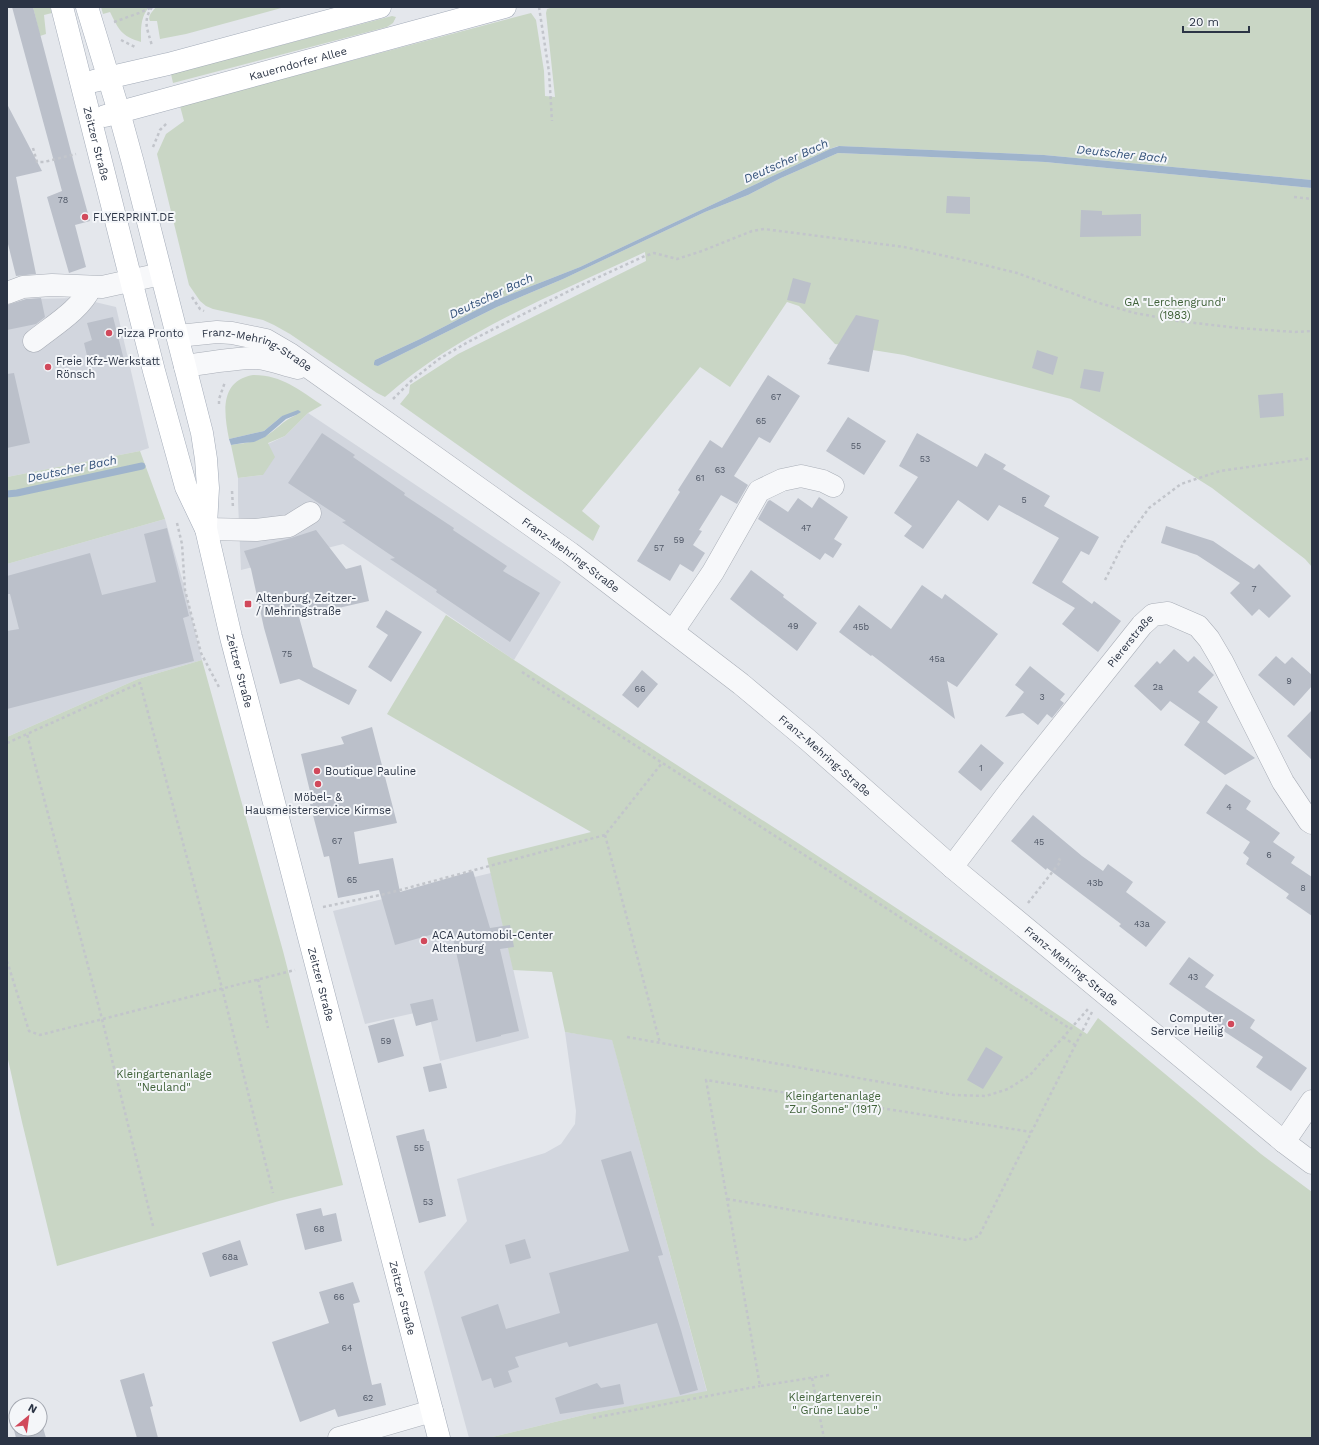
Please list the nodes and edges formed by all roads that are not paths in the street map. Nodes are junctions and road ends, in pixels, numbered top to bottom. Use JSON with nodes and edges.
{"nodes":[{"id":1,"x":62,"y":7,"type":"edge"},
{"id":2,"x":87,"y":7,"type":"edge"},
{"id":3,"x":380,"y":7,"type":"edge"},
{"id":4,"x":505,"y":7,"type":"edge"},
{"id":5,"x":108,"y":77,"type":"junction"},
{"id":6,"x":81,"y":84,"type":"junction"},
{"id":7,"x":119,"y":112,"type":"junction"},
{"id":8,"x":90,"y":119,"type":"junction"},
{"id":9,"x":161,"y":274,"type":"junction"},
{"id":10,"x":131,"y":280,"type":"junction"},
{"id":11,"x":91,"y":286,"type":"junction"},
{"id":12,"x":7,"y":293,"type":"edge"},
{"id":13,"x":178,"y":336,"type":"junction"},
{"id":14,"x":34,"y":341,"type":"dead end"},
{"id":15,"x":147,"y":344,"type":"junction"},
{"id":16,"x":185,"y":366,"type":"junction"},
{"id":17,"x":154,"y":371,"type":"junction"},
{"id":18,"x":317,"y":373,"type":"junction"},
{"id":19,"x":833,"y":486,"type":"dead end"},
{"id":20,"x":310,"y":513,"type":"dead end"},
{"id":21,"x":206,"y":529,"type":"junction"},
{"id":22,"x":673,"y":632,"type":"junction"},
{"id":23,"x":1312,"y":823,"type":"edge"},
{"id":24,"x":952,"y":867,"type":"junction"},
{"id":25,"x":1312,"y":1101,"type":"edge"},
{"id":26,"x":1284,"y":1142,"type":"junction"},
{"id":27,"x":1312,"y":1163,"type":"edge"},
{"id":28,"x":432,"y":1411,"type":"junction"},
{"id":29,"x":339,"y":1438,"type":"edge"},
{"id":30,"x":439,"y":1438,"type":"edge"}],
"edges":[{"from":1,"to":6,"type":"main road","name":"Zeitzer Straße"},
{"from":2,"to":5,"type":"main road","name":"Zeitzer Straße"},
{"from":3,"to":5,"type":"main road"},
{"from":4,"to":7,"type":"main road","name":"Kauerndorfer Allee"},
{"from":5,"to":6,"type":"main road"},
{"from":5,"to":7,"type":"main road","name":"Zeitzer Straße"},
{"from":6,"to":8,"type":"main road","name":"Zeitzer Straße"},
{"from":7,"to":8,"type":"main road","name":"Kauerndorfer Allee"},
{"from":7,"to":9,"type":"main road","name":"Zeitzer Straße"},
{"from":8,"to":10,"type":"main road","name":"Zeitzer Straße"},
{"from":9,"to":10,"type":"street"},
{"from":9,"to":13,"type":"main road","name":"Zeitzer Straße"},
{"from":10,"to":11,"type":"street"},
{"from":10,"to":15,"type":"main road","name":"Zeitzer Straße"},
{"from":11,"to":12,"type":"street"},
{"from":11,"to":14,"type":"street"},
{"from":13,"to":15,"type":"main road","name":"Franz-Mehring-Straße"},
{"from":13,"to":16,"type":"main road","name":"Zeitzer Straße"},
{"from":13,"to":18,"type":"street","name":"Franz-Mehring-Straße"},
{"from":15,"to":17,"type":"main road","name":"Zeitzer Straße"},
{"from":16,"to":17,"type":"main road","name":"Franz-Mehring-Straße"},
{"from":16,"to":18,"type":"street","name":"Franz-Mehring-Straße"},
{"from":16,"to":21,"type":"main road","name":"Zeitzer Straße"},
{"from":17,"to":21,"type":"main road","name":"Zeitzer Straße"},
{"from":18,"to":22,"type":"street","name":"Franz-Mehring-Straße"},
{"from":19,"to":22,"type":"street"},
{"from":20,"to":21,"type":"street"},
{"from":21,"to":28,"type":"main road","name":"Zeitzer Straße"},
{"from":22,"to":24,"type":"street","name":"Franz-Mehring-Straße"},
{"from":23,"to":24,"type":"street","name":"Piererstraße"},
{"from":24,"to":26,"type":"street","name":"Franz-Mehring-Straße"},
{"from":25,"to":26,"type":"street"},
{"from":26,"to":27,"type":"street","name":"Franz-Mehring-Straße"},
{"from":28,"to":29,"type":"street"},
{"from":28,"to":30,"type":"main road","name":"Zeitzer Straße"}]}
